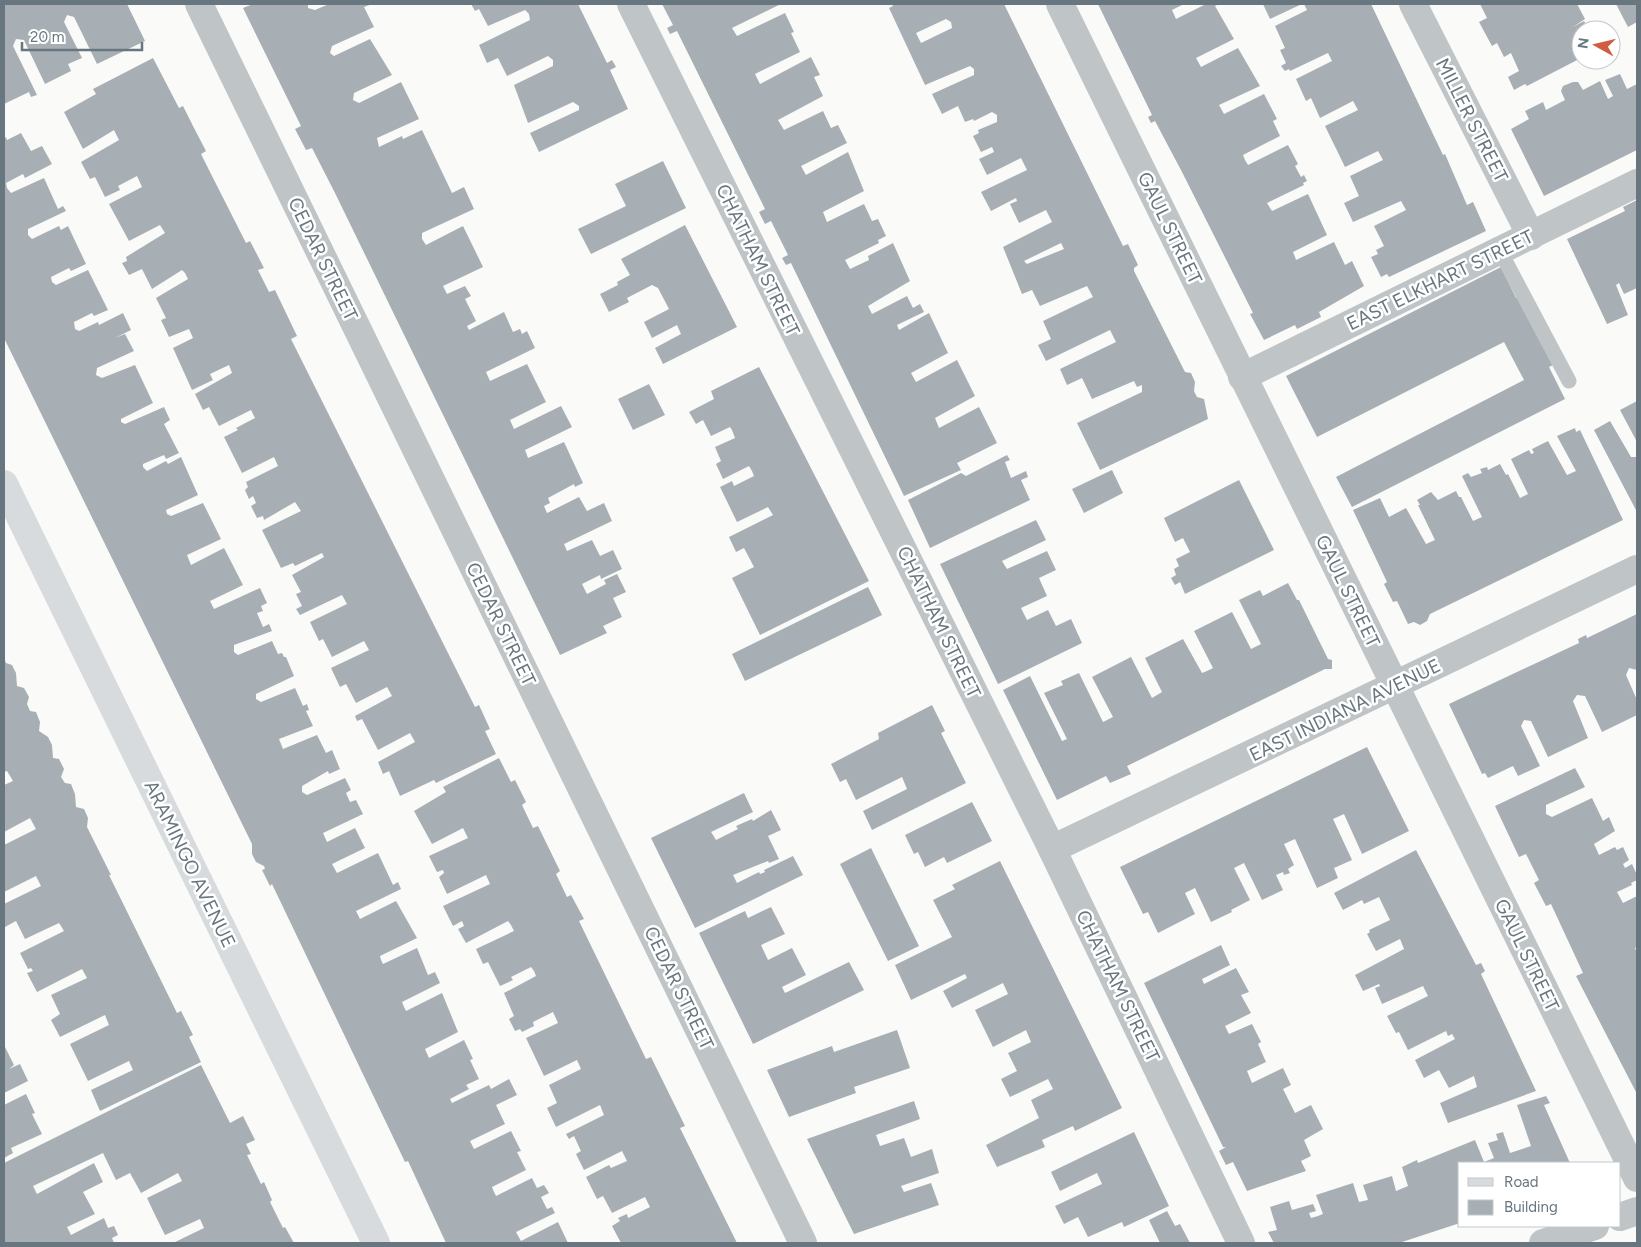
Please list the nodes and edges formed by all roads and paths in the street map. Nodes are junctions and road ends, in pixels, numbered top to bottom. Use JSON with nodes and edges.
{"nodes":[{"id":1,"x":199,"y":4,"type":"edge"},
{"id":2,"x":631,"y":4,"type":"edge"},
{"id":3,"x":1060,"y":4,"type":"edge"},
{"id":4,"x":1413,"y":4,"type":"edge"},
{"id":5,"x":1637,"y":183,"type":"edge"},
{"id":6,"x":1531,"y":236,"type":"junction"},
{"id":7,"x":1500,"y":251,"type":"junction"},
{"id":8,"x":1242,"y":376,"type":"junction"},
{"id":9,"x":1569,"y":381,"type":"dead end"},
{"id":10,"x":4,"y":484,"type":"edge"},
{"id":11,"x":1637,"y":569,"type":"edge"},
{"id":12,"x":1394,"y":686,"type":"junction"},
{"id":13,"x":1052,"y":849,"type":"junction"},
{"id":14,"x":1637,"y":1178,"type":"edge"},
{"id":15,"x":1637,"y":1211,"type":"edge"},
{"id":16,"x":1621,"y":1217,"type":"edge"},
{"id":17,"x":1592,"y":1227,"type":"edge"},
{"id":18,"x":376,"y":1243,"type":"edge"},
{"id":19,"x":803,"y":1243,"type":"edge"},
{"id":20,"x":1241,"y":1243,"type":"edge"},
{"id":21,"x":1543,"y":1243,"type":"edge"}],
"edges":[{"from":1,"to":19,"type":"street","name":"CEDAR STREET"},
{"from":2,"to":13,"type":"street","name":"CHATHAM STREET"},
{"from":3,"to":8,"type":"street","name":"GAUL STREET"},
{"from":4,"to":6,"type":"street","name":"MILLER STREET"},
{"from":5,"to":6,"type":"street","name":"EAST ELKHART STREET"},
{"from":6,"to":7,"type":"street","name":"EAST ELKHART STREET"},
{"from":7,"to":8,"type":"street","name":"EAST ELKHART STREET"},
{"from":7,"to":9,"type":"lane"},
{"from":8,"to":12,"type":"street","name":"GAUL STREET"},
{"from":10,"to":18,"type":"main road","name":"ARAMINGO AVENUE"},
{"from":11,"to":12,"type":"street","name":"EAST INDIANA AVENUE"},
{"from":12,"to":13,"type":"street","name":"EAST INDIANA AVENUE"},
{"from":12,"to":14,"type":"street","name":"GAUL STREET"},
{"from":13,"to":20,"type":"street","name":"CHATHAM STREET"},
{"from":15,"to":16,"type":"street"},
{"from":17,"to":21,"type":"street"}]}
